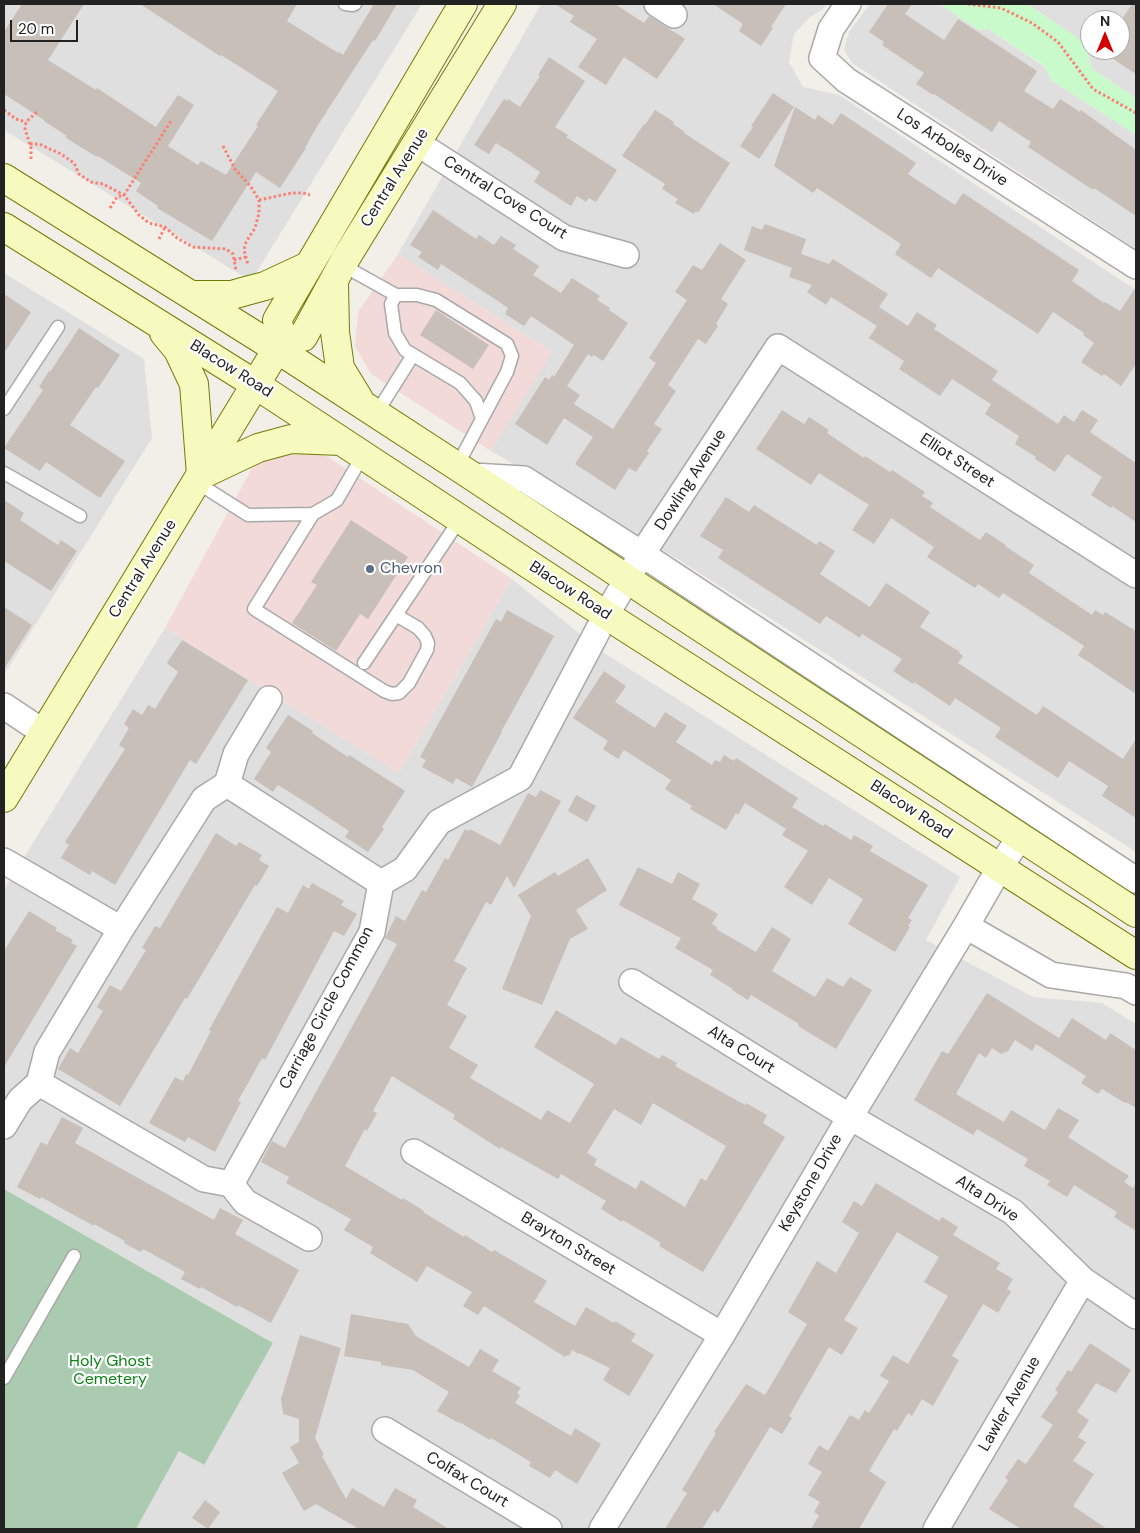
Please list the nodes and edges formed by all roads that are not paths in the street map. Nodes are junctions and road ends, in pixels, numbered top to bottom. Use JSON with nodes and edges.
{"nodes":[{"id":1,"x":345,"y":4,"type":"edge"},
{"id":2,"x":355,"y":4,"type":"edge"},
{"id":3,"x":463,"y":4,"type":"edge"},
{"id":4,"x":502,"y":4,"type":"edge"},
{"id":5,"x":848,"y":4,"type":"edge"},
{"id":6,"x":417,"y":143,"type":"junction"},
{"id":7,"x":4,"y":178,"type":"edge"},
{"id":8,"x":4,"y":227,"type":"edge"},
{"id":9,"x":626,"y":254,"type":"dead end"},
{"id":10,"x":308,"y":266,"type":"junction"},
{"id":11,"x":1136,"y":266,"type":"edge"},
{"id":12,"x":338,"y":272,"type":"junction"},
{"id":13,"x":191,"y":295,"type":"junction"},
{"id":14,"x":396,"y":295,"type":"junction"},
{"id":15,"x":155,"y":322,"type":"junction"},
{"id":16,"x":58,"y":327,"type":"dead end"},
{"id":17,"x":280,"y":345,"type":"junction"},
{"id":18,"x":778,"y":347,"type":"joint"},
{"id":19,"x":412,"y":355,"type":"junction"},
{"id":20,"x":255,"y":384,"type":"junction"},
{"id":21,"x":4,"y":409,"type":"edge"},
{"id":22,"x":370,"y":409,"type":"junction"},
{"id":23,"x":482,"y":419,"type":"junction"},
{"id":24,"x":352,"y":448,"type":"junction"},
{"id":25,"x":465,"y":471,"type":"junction"},
{"id":26,"x":4,"y":473,"type":"edge"},
{"id":27,"x":198,"y":479,"type":"junction"},
{"id":28,"x":313,"y":514,"type":"junction"},
{"id":29,"x":80,"y":516,"type":"dead end"},
{"id":30,"x":460,"y":519,"type":"junction"},
{"id":31,"x":642,"y":554,"type":"junction"},
{"id":32,"x":1136,"y":575,"type":"edge"},
{"id":33,"x":627,"y":579,"type":"junction"},
{"id":34,"x":396,"y":615,"type":"junction"},
{"id":35,"x":606,"y":615,"type":"junction"},
{"id":36,"x":364,"y":663,"type":"dead end"},
{"id":37,"x":269,"y":699,"type":"dead end"},
{"id":38,"x":4,"y":706,"type":"edge"},
{"id":39,"x":43,"y":732,"type":"junction"},
{"id":40,"x":227,"y":784,"type":"junction"},
{"id":41,"x":4,"y":798,"type":"edge"},
{"id":42,"x":1020,"y":837,"type":"junction"},
{"id":43,"x":4,"y":861,"type":"edge"},
{"id":44,"x":1000,"y":867,"type":"junction"},
{"id":45,"x":1136,"y":880,"type":"edge"},
{"id":46,"x":382,"y":883,"type":"junction"},
{"id":47,"x":1136,"y":913,"type":"edge"},
{"id":48,"x":966,"y":926,"type":"junction"},
{"id":49,"x":121,"y":929,"type":"junction"},
{"id":50,"x":1136,"y":955,"type":"edge"},
{"id":51,"x":632,"y":982,"type":"dead end"},
{"id":52,"x":1136,"y":992,"type":"edge"},
{"id":53,"x":39,"y":1083,"type":"junction"},
{"id":54,"x":850,"y":1117,"type":"junction"},
{"id":55,"x":4,"y":1126,"type":"edge"},
{"id":56,"x":414,"y":1152,"type":"dead end"},
{"id":57,"x":231,"y":1184,"type":"junction"},
{"id":58,"x":309,"y":1238,"type":"dead end"},
{"id":59,"x":74,"y":1256,"type":"dead end"},
{"id":60,"x":1083,"y":1280,"type":"junction"},
{"id":61,"x":1136,"y":1316,"type":"edge"},
{"id":62,"x":722,"y":1336,"type":"junction"},
{"id":63,"x":4,"y":1378,"type":"edge"},
{"id":64,"x":385,"y":1430,"type":"dead end"},
{"id":65,"x":549,"y":1529,"type":"edge"},
{"id":66,"x":602,"y":1529,"type":"edge"},
{"id":67,"x":936,"y":1529,"type":"edge"}],
"edges":[{"from":1,"to":2,"type":"lane"},
{"from":3,"to":10,"type":"main road","name":"Central Avenue"},
{"from":4,"to":6,"type":"main road","name":"Central Avenue"},
{"from":5,"to":11,"type":"street","name":"Los Arboles Drive"},
{"from":6,"to":9,"type":"street","name":"Central Cove Court"},
{"from":6,"to":12,"type":"main road","name":"Central Avenue"},
{"from":7,"to":13,"type":"main road"},
{"from":8,"to":15,"type":"main road","name":"Blacow Road"},
{"from":10,"to":13,"type":"main road"},
{"from":10,"to":17,"type":"main road","name":"Central Avenue"},
{"from":12,"to":14,"type":"lane"},
{"from":12,"to":17,"type":"main road","name":"Central Avenue"},
{"from":12,"to":22,"type":"main road"},
{"from":13,"to":17,"type":"main road"},
{"from":14,"to":19,"type":"lane"},
{"from":14,"to":23,"type":"lane"},
{"from":15,"to":20,"type":"main road","name":"Blacow Road"},
{"from":15,"to":27,"type":"main road"},
{"from":16,"to":21,"type":"lane"},
{"from":17,"to":20,"type":"main road","name":"Central Avenue"},
{"from":17,"to":22,"type":"main road"},
{"from":18,"to":31,"type":"street","name":"Dowling Avenue"},
{"from":18,"to":32,"type":"street","name":"Elliot Street"},
{"from":19,"to":22,"type":"lane"},
{"from":19,"to":23,"type":"lane"},
{"from":20,"to":24,"type":"main road","name":"Blacow Road"},
{"from":20,"to":27,"type":"main road","name":"Central Avenue"},
{"from":22,"to":25,"type":"main road"},
{"from":23,"to":25,"type":"lane"},
{"from":24,"to":27,"type":"main road"},
{"from":24,"to":28,"type":"lane"},
{"from":24,"to":30,"type":"main road","name":"Blacow Road"},
{"from":25,"to":31,"type":"street"},
{"from":25,"to":33,"type":"main road"},
{"from":26,"to":29,"type":"lane"},
{"from":27,"to":28,"type":"lane"},
{"from":27,"to":39,"type":"main road","name":"Central Avenue"},
{"from":28,"to":34,"type":"lane"},
{"from":30,"to":34,"type":"lane"},
{"from":30,"to":35,"type":"main road","name":"Blacow Road"},
{"from":31,"to":33,"type":"street","name":"Dowling Avenue"},
{"from":31,"to":45,"type":"street"},
{"from":33,"to":35,"type":"street","name":"Dowling Avenue"},
{"from":33,"to":42,"type":"main road"},
{"from":34,"to":36,"type":"lane"},
{"from":35,"to":44,"type":"main road","name":"Blacow Road"},
{"from":35,"to":46,"type":"street","name":"Dowling Avenue"},
{"from":37,"to":40,"type":"street"},
{"from":38,"to":39,"type":"street"},
{"from":39,"to":41,"type":"main road","name":"Central Avenue"},
{"from":40,"to":46,"type":"street"},
{"from":40,"to":49,"type":"street"},
{"from":42,"to":44,"type":"street","name":"Keystone Drive"},
{"from":42,"to":47,"type":"main road"},
{"from":43,"to":49,"type":"street"},
{"from":44,"to":48,"type":"street","name":"Keystone Drive"},
{"from":44,"to":50,"type":"main road","name":"Blacow Road"},
{"from":46,"to":57,"type":"street","name":"Carriage Circle Common"},
{"from":48,"to":52,"type":"street"},
{"from":48,"to":54,"type":"street","name":"Keystone Drive"},
{"from":49,"to":53,"type":"street"},
{"from":51,"to":54,"type":"street","name":"Alta Court"},
{"from":53,"to":55,"type":"street"},
{"from":53,"to":57,"type":"street"},
{"from":54,"to":60,"type":"street","name":"Alta Drive"},
{"from":54,"to":62,"type":"street","name":"Keystone Drive"},
{"from":56,"to":62,"type":"street","name":"Brayton Street"},
{"from":57,"to":58,"type":"street"},
{"from":59,"to":63,"type":"lane"},
{"from":60,"to":61,"type":"street","name":"Alta Drive"},
{"from":60,"to":67,"type":"street","name":"Lawler Avenue"},
{"from":62,"to":66,"type":"street","name":"Keystone Drive"},
{"from":64,"to":65,"type":"street","name":"Colfax Court"}]}
